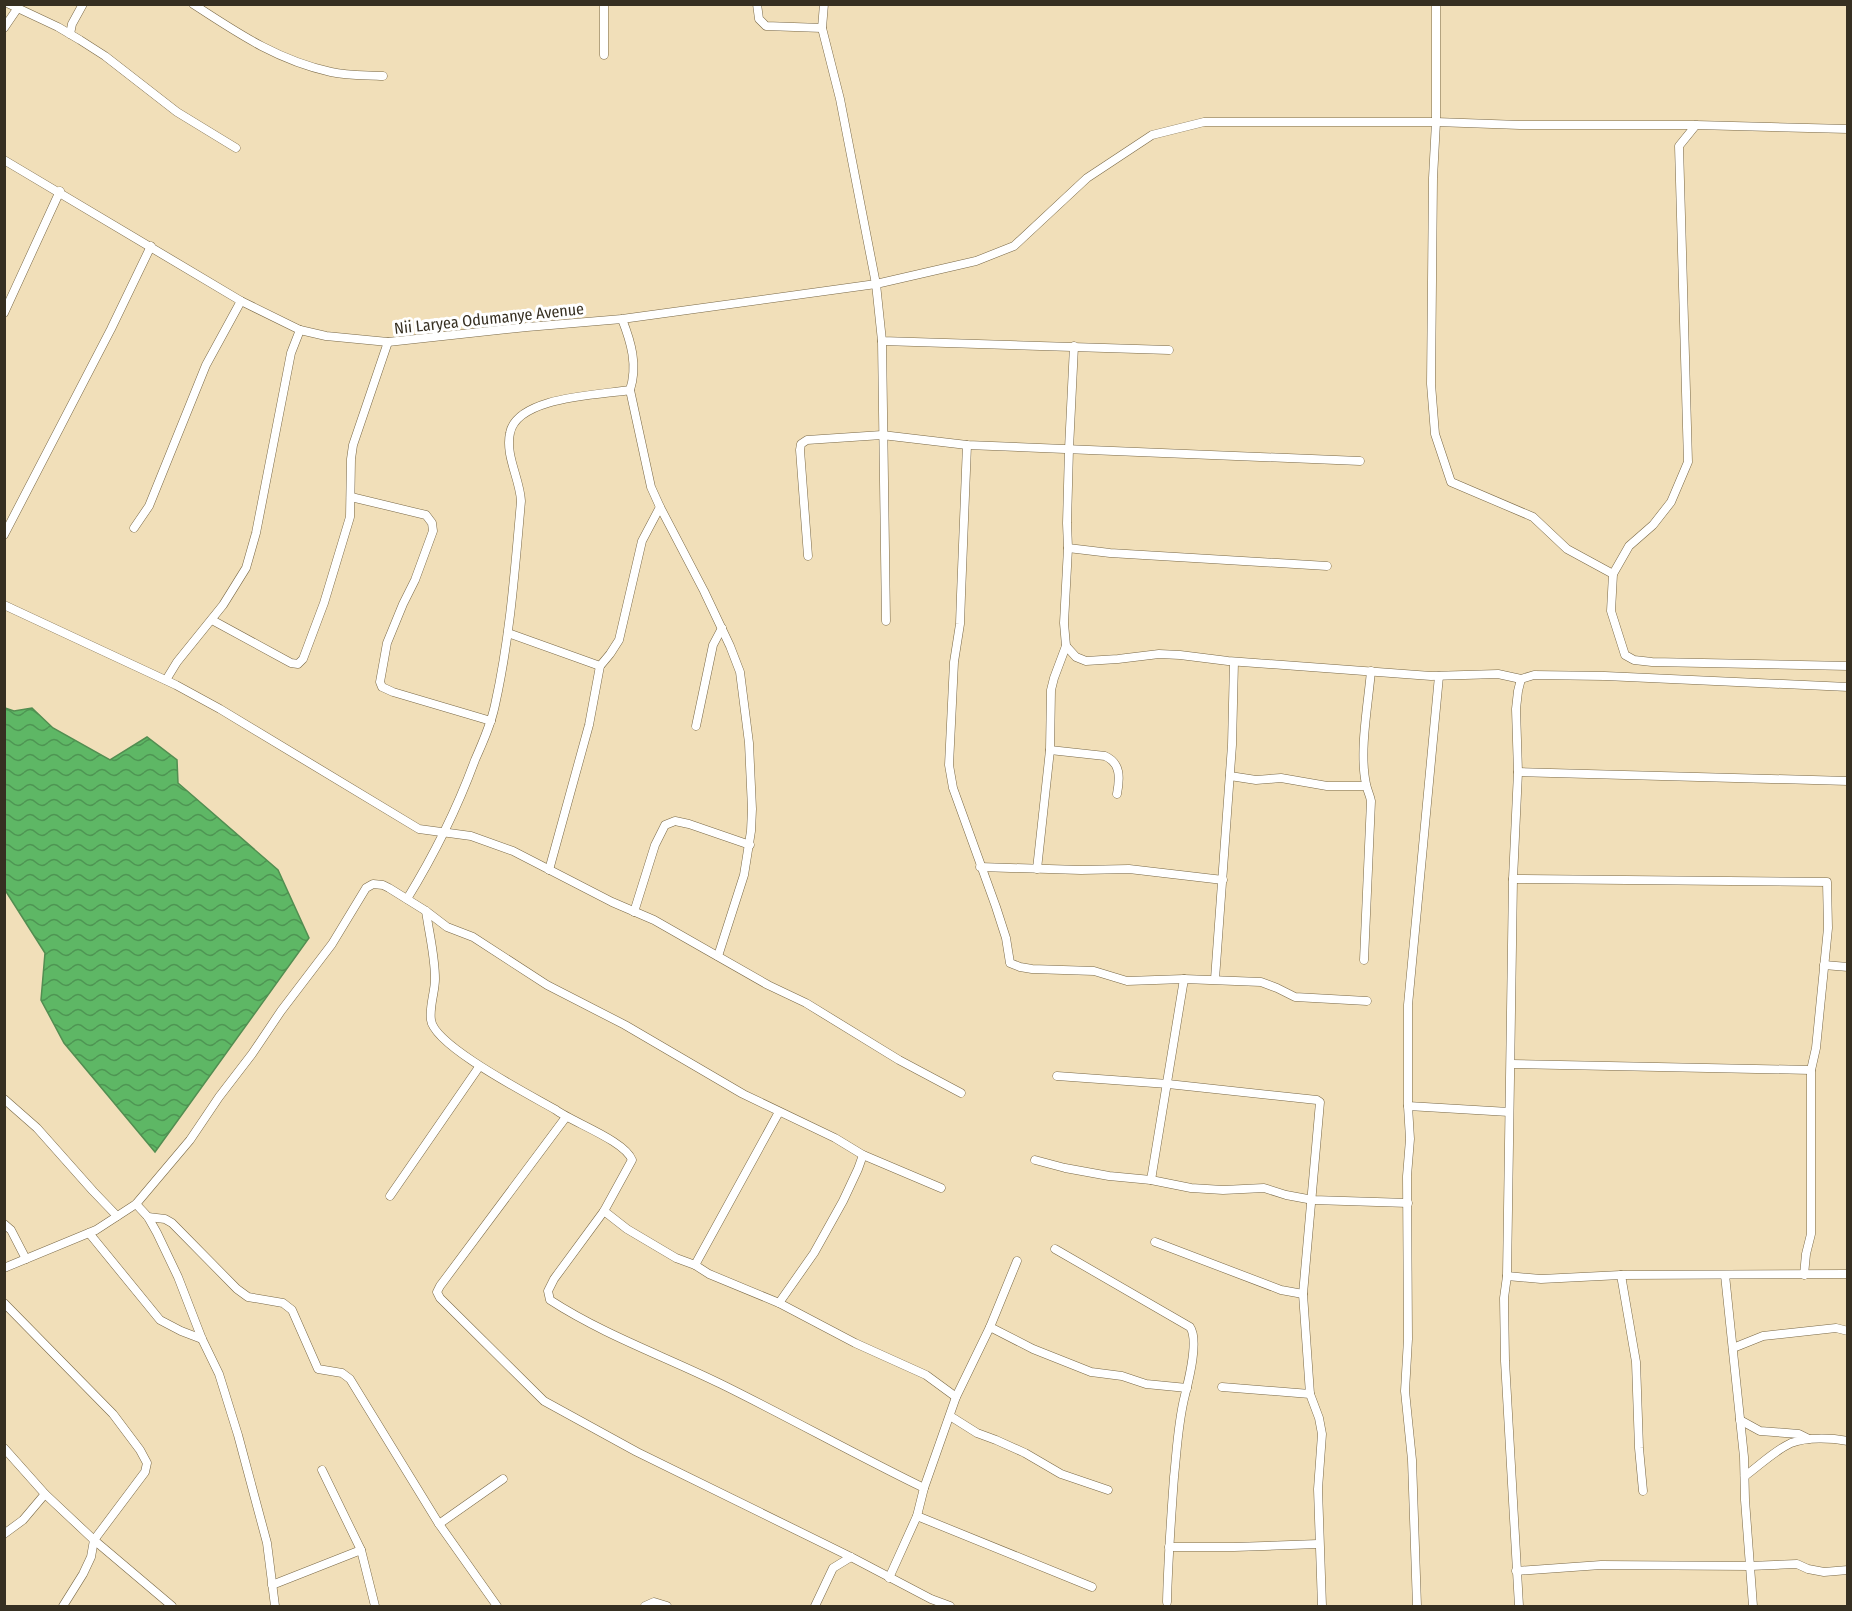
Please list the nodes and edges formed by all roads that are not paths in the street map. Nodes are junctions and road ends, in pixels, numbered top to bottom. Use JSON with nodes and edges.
{"nodes":[{"id":1,"x":9,"y":4,"type":"edge"},
{"id":2,"x":83,"y":4,"type":"edge"},
{"id":3,"x":193,"y":4,"type":"edge"},
{"id":4,"x":604,"y":4,"type":"edge"},
{"id":5,"x":757,"y":4,"type":"edge"},
{"id":6,"x":824,"y":4,"type":"edge"},
{"id":7,"x":1436,"y":4,"type":"edge"},
{"id":8,"x":17,"y":9,"type":"junction"},
{"id":9,"x":4,"y":28,"type":"edge"},
{"id":10,"x":822,"y":28,"type":"junction"},
{"id":11,"x":70,"y":34,"type":"junction"},
{"id":12,"x":603,"y":56,"type":"dead end"},
{"id":13,"x":383,"y":76,"type":"dead end"},
{"id":14,"x":1436,"y":122,"type":"junction"},
{"id":15,"x":1696,"y":125,"type":"junction"},
{"id":16,"x":1848,"y":129,"type":"edge"},
{"id":17,"x":236,"y":148,"type":"dead end"},
{"id":18,"x":4,"y":160,"type":"edge"},
{"id":19,"x":60,"y":191,"type":"junction"},
{"id":20,"x":151,"y":246,"type":"junction"},
{"id":21,"x":876,"y":284,"type":"junction"},
{"id":22,"x":241,"y":301,"type":"junction"},
{"id":23,"x":4,"y":313,"type":"edge"},
{"id":24,"x":622,"y":319,"type":"junction"},
{"id":25,"x":300,"y":330,"type":"junction"},
{"id":26,"x":882,"y":341,"type":"junction"},
{"id":27,"x":388,"y":342,"type":"junction"},
{"id":28,"x":1074,"y":346,"type":"junction"},
{"id":29,"x":1169,"y":350,"type":"dead end"},
{"id":30,"x":630,"y":390,"type":"junction"},
{"id":31,"x":882,"y":435,"type":"junction"},
{"id":32,"x":967,"y":444,"type":"junction"},
{"id":33,"x":1069,"y":449,"type":"junction"},
{"id":34,"x":1360,"y":461,"type":"dead end"},
{"id":35,"x":351,"y":497,"type":"junction"},
{"id":36,"x":660,"y":507,"type":"junction"},
{"id":37,"x":134,"y":528,"type":"dead end"},
{"id":38,"x":4,"y":535,"type":"edge"},
{"id":39,"x":1068,"y":548,"type":"junction"},
{"id":40,"x":808,"y":556,"type":"dead end"},
{"id":41,"x":1327,"y":566,"type":"dead end"},
{"id":42,"x":1613,"y":574,"type":"junction"},
{"id":43,"x":4,"y":605,"type":"edge"},
{"id":44,"x":212,"y":620,"type":"junction"},
{"id":45,"x":886,"y":621,"type":"dead end"},
{"id":46,"x":722,"y":628,"type":"junction"},
{"id":47,"x":508,"y":633,"type":"junction"},
{"id":48,"x":1066,"y":646,"type":"junction"},
{"id":49,"x":1234,"y":662,"type":"junction"},
{"id":50,"x":600,"y":666,"type":"junction"},
{"id":51,"x":1848,"y":666,"type":"edge"},
{"id":52,"x":1371,"y":671,"type":"junction"},
{"id":53,"x":1439,"y":676,"type":"junction"},
{"id":54,"x":1521,"y":679,"type":"junction"},
{"id":55,"x":166,"y":680,"type":"junction"},
{"id":56,"x":1848,"y":687,"type":"edge"},
{"id":57,"x":491,"y":721,"type":"junction"},
{"id":58,"x":696,"y":726,"type":"dead end"},
{"id":59,"x":1050,"y":750,"type":"junction"},
{"id":60,"x":1518,"y":772,"type":"junction"},
{"id":61,"x":1230,"y":776,"type":"junction"},
{"id":62,"x":1848,"y":781,"type":"edge"},
{"id":63,"x":1366,"y":786,"type":"junction"},
{"id":64,"x":1117,"y":794,"type":"dead end"},
{"id":65,"x":443,"y":833,"type":"junction"},
{"id":66,"x":750,"y":845,"type":"junction"},
{"id":67,"x":980,"y":867,"type":"junction"},
{"id":68,"x":1036,"y":869,"type":"junction"},
{"id":69,"x":549,"y":870,"type":"junction"},
{"id":70,"x":1513,"y":879,"type":"junction"},
{"id":71,"x":1223,"y":880,"type":"junction"},
{"id":72,"x":406,"y":899,"type":"junction"},
{"id":73,"x":426,"y":911,"type":"junction"},
{"id":74,"x":634,"y":912,"type":"junction"},
{"id":75,"x":718,"y":956,"type":"junction"},
{"id":76,"x":1364,"y":960,"type":"dead end"},
{"id":77,"x":1824,"y":965,"type":"junction"},
{"id":78,"x":1848,"y":967,"type":"edge"},
{"id":79,"x":1184,"y":978,"type":"junction"},
{"id":80,"x":1215,"y":979,"type":"junction"},
{"id":81,"x":1367,"y":1001,"type":"dead end"},
{"id":82,"x":1511,"y":1064,"type":"junction"},
{"id":83,"x":479,"y":1067,"type":"junction"},
{"id":84,"x":1811,"y":1070,"type":"junction"},
{"id":85,"x":1057,"y":1076,"type":"dead end"},
{"id":86,"x":1168,"y":1084,"type":"junction"},
{"id":87,"x":961,"y":1093,"type":"dead end"},
{"id":88,"x":4,"y":1099,"type":"edge"},
{"id":89,"x":1408,"y":1106,"type":"junction"},
{"id":90,"x":779,"y":1112,"type":"junction"},
{"id":91,"x":1509,"y":1112,"type":"junction"},
{"id":92,"x":566,"y":1117,"type":"junction"},
{"id":93,"x":863,"y":1155,"type":"junction"},
{"id":94,"x":1035,"y":1160,"type":"dead end"},
{"id":95,"x":1151,"y":1180,"type":"junction"},
{"id":96,"x":941,"y":1188,"type":"dead end"},
{"id":97,"x":390,"y":1196,"type":"dead end"},
{"id":98,"x":1313,"y":1200,"type":"junction"},
{"id":99,"x":1408,"y":1203,"type":"junction"},
{"id":100,"x":136,"y":1204,"type":"junction"},
{"id":101,"x":604,"y":1211,"type":"junction"},
{"id":102,"x":117,"y":1216,"type":"junction"},
{"id":103,"x":148,"y":1217,"type":"junction"},
{"id":104,"x":4,"y":1224,"type":"edge"},
{"id":105,"x":89,"y":1233,"type":"junction"},
{"id":106,"x":1155,"y":1242,"type":"dead end"},
{"id":107,"x":1055,"y":1249,"type":"dead end"},
{"id":108,"x":26,"y":1259,"type":"junction"},
{"id":109,"x":1017,"y":1261,"type":"dead end"},
{"id":110,"x":695,"y":1265,"type":"junction"},
{"id":111,"x":4,"y":1268,"type":"edge"},
{"id":112,"x":1848,"y":1274,"type":"edge"},
{"id":113,"x":1621,"y":1275,"type":"junction"},
{"id":114,"x":1725,"y":1275,"type":"junction"},
{"id":115,"x":1804,"y":1275,"type":"junction"},
{"id":116,"x":1507,"y":1276,"type":"junction"},
{"id":117,"x":1303,"y":1294,"type":"junction"},
{"id":118,"x":4,"y":1303,"type":"edge"},
{"id":119,"x":779,"y":1303,"type":"junction"},
{"id":120,"x":990,"y":1327,"type":"junction"},
{"id":121,"x":1848,"y":1330,"type":"edge"},
{"id":122,"x":202,"y":1339,"type":"junction"},
{"id":123,"x":1733,"y":1348,"type":"junction"},
{"id":124,"x":1222,"y":1387,"type":"dead end"},
{"id":125,"x":1187,"y":1388,"type":"junction"},
{"id":126,"x":1310,"y":1394,"type":"junction"},
{"id":127,"x":956,"y":1396,"type":"junction"},
{"id":128,"x":950,"y":1416,"type":"junction"},
{"id":129,"x":1740,"y":1420,"type":"junction"},
{"id":130,"x":1812,"y":1440,"type":"junction"},
{"id":131,"x":1848,"y":1441,"type":"edge"},
{"id":132,"x":4,"y":1448,"type":"edge"},
{"id":133,"x":322,"y":1470,"type":"dead end"},
{"id":134,"x":1745,"y":1476,"type":"junction"},
{"id":135,"x":503,"y":1479,"type":"dead end"},
{"id":136,"x":924,"y":1488,"type":"junction"},
{"id":137,"x":1108,"y":1490,"type":"dead end"},
{"id":138,"x":1643,"y":1491,"type":"dead end"},
{"id":139,"x":45,"y":1494,"type":"junction"},
{"id":140,"x":917,"y":1516,"type":"junction"},
{"id":141,"x":439,"y":1524,"type":"junction"},
{"id":142,"x":4,"y":1534,"type":"edge"},
{"id":143,"x":94,"y":1540,"type":"junction"},
{"id":144,"x":1318,"y":1544,"type":"junction"},
{"id":145,"x":1169,"y":1546,"type":"junction"},
{"id":146,"x":361,"y":1550,"type":"junction"},
{"id":147,"x":851,"y":1557,"type":"junction"},
{"id":148,"x":1750,"y":1566,"type":"junction"},
{"id":149,"x":1848,"y":1570,"type":"edge"},
{"id":150,"x":1516,"y":1571,"type":"junction"},
{"id":151,"x":889,"y":1578,"type":"junction"},
{"id":152,"x":272,"y":1585,"type":"junction"},
{"id":153,"x":1092,"y":1587,"type":"dead end"},
{"id":154,"x":1167,"y":1602,"type":"dead end"},
{"id":155,"x":63,"y":1606,"type":"edge"},
{"id":156,"x":172,"y":1606,"type":"edge"},
{"id":157,"x":275,"y":1606,"type":"edge"},
{"id":158,"x":375,"y":1606,"type":"edge"},
{"id":159,"x":497,"y":1606,"type":"edge"},
{"id":160,"x":645,"y":1606,"type":"edge"},
{"id":161,"x":667,"y":1606,"type":"edge"},
{"id":162,"x":815,"y":1606,"type":"edge"},
{"id":163,"x":950,"y":1606,"type":"edge"},
{"id":164,"x":1322,"y":1606,"type":"edge"},
{"id":165,"x":1417,"y":1606,"type":"edge"},
{"id":166,"x":1519,"y":1606,"type":"edge"},
{"id":167,"x":1753,"y":1606,"type":"edge"}],
"edges":[{"from":1,"to":8,"type":"street"},
{"from":2,"to":11,"type":"street"},
{"from":3,"to":13,"type":"street"},
{"from":4,"to":12,"type":"street"},
{"from":5,"to":10,"type":"street"},
{"from":6,"to":10,"type":"street"},
{"from":7,"to":14,"type":"street"},
{"from":8,"to":9,"type":"street"},
{"from":8,"to":11,"type":"street"},
{"from":10,"to":21,"type":"street"},
{"from":11,"to":17,"type":"street"},
{"from":14,"to":15,"type":"street","name":"Nii Laryea Odumanye Avenue"},
{"from":14,"to":21,"type":"street","name":"Nii Laryea Odumanye Avenue"},
{"from":14,"to":42,"type":"street"},
{"from":15,"to":16,"type":"street","name":"Nii Laryea Odumanye Avenue"},
{"from":15,"to":42,"type":"street"},
{"from":18,"to":19,"type":"street","name":"Nii Laryea Odumanye Avenue"},
{"from":19,"to":20,"type":"street","name":"Nii Laryea Odumanye Avenue"},
{"from":19,"to":23,"type":"street"},
{"from":20,"to":22,"type":"street","name":"Nii Laryea Odumanye Avenue"},
{"from":20,"to":38,"type":"street"},
{"from":21,"to":24,"type":"street","name":"Nii Laryea Odumanye Avenue"},
{"from":21,"to":26,"type":"street"},
{"from":22,"to":25,"type":"street","name":"Nii Laryea Odumanye Avenue"},
{"from":22,"to":37,"type":"street"},
{"from":24,"to":27,"type":"street","name":"Nii Laryea Odumanye Avenue"},
{"from":24,"to":30,"type":"street"},
{"from":25,"to":27,"type":"street","name":"Nii Laryea Odumanye Avenue"},
{"from":25,"to":44,"type":"street"},
{"from":26,"to":28,"type":"street"},
{"from":26,"to":31,"type":"street"},
{"from":27,"to":35,"type":"street"},
{"from":28,"to":29,"type":"street"},
{"from":28,"to":33,"type":"street"},
{"from":30,"to":36,"type":"street"},
{"from":30,"to":47,"type":"street"},
{"from":31,"to":32,"type":"street"},
{"from":31,"to":40,"type":"street"},
{"from":31,"to":45,"type":"street"},
{"from":32,"to":33,"type":"street"},
{"from":32,"to":67,"type":"street"},
{"from":33,"to":34,"type":"street"},
{"from":33,"to":39,"type":"street"},
{"from":35,"to":44,"type":"street"},
{"from":35,"to":57,"type":"street"},
{"from":36,"to":46,"type":"street"},
{"from":36,"to":50,"type":"street"},
{"from":39,"to":41,"type":"street"},
{"from":39,"to":48,"type":"street"},
{"from":42,"to":51,"type":"street"},
{"from":43,"to":55,"type":"street"},
{"from":44,"to":55,"type":"street"},
{"from":46,"to":58,"type":"street"},
{"from":46,"to":66,"type":"street"},
{"from":47,"to":50,"type":"street"},
{"from":47,"to":57,"type":"street"},
{"from":48,"to":49,"type":"street"},
{"from":48,"to":59,"type":"street"},
{"from":49,"to":52,"type":"street"},
{"from":49,"to":61,"type":"street"},
{"from":50,"to":69,"type":"street"},
{"from":52,"to":53,"type":"street"},
{"from":52,"to":63,"type":"street"},
{"from":53,"to":54,"type":"street"},
{"from":53,"to":89,"type":"street"},
{"from":54,"to":56,"type":"street"},
{"from":54,"to":60,"type":"street"},
{"from":55,"to":65,"type":"street"},
{"from":57,"to":65,"type":"street"},
{"from":59,"to":64,"type":"street"},
{"from":59,"to":68,"type":"street"},
{"from":60,"to":62,"type":"street"},
{"from":60,"to":70,"type":"street"},
{"from":61,"to":63,"type":"street"},
{"from":61,"to":71,"type":"street"},
{"from":63,"to":76,"type":"street"},
{"from":65,"to":69,"type":"street"},
{"from":65,"to":72,"type":"street"},
{"from":66,"to":74,"type":"street"},
{"from":66,"to":75,"type":"street"},
{"from":67,"to":68,"type":"street"},
{"from":67,"to":79,"type":"street"},
{"from":68,"to":71,"type":"street"},
{"from":69,"to":74,"type":"street"},
{"from":70,"to":77,"type":"street"},
{"from":70,"to":82,"type":"street"},
{"from":71,"to":80,"type":"street"},
{"from":72,"to":73,"type":"street"},
{"from":72,"to":100,"type":"street"},
{"from":73,"to":83,"type":"street"},
{"from":73,"to":90,"type":"street"},
{"from":74,"to":75,"type":"street"},
{"from":75,"to":87,"type":"street"},
{"from":77,"to":78,"type":"street"},
{"from":77,"to":84,"type":"street"},
{"from":79,"to":80,"type":"street"},
{"from":79,"to":86,"type":"street"},
{"from":80,"to":81,"type":"street"},
{"from":82,"to":84,"type":"street"},
{"from":82,"to":91,"type":"street"},
{"from":83,"to":92,"type":"street"},
{"from":83,"to":97,"type":"street"},
{"from":84,"to":115,"type":"street"},
{"from":85,"to":86,"type":"street"},
{"from":86,"to":95,"type":"street"},
{"from":86,"to":98,"type":"street"},
{"from":88,"to":102,"type":"street"},
{"from":89,"to":91,"type":"street"},
{"from":89,"to":99,"type":"street"},
{"from":90,"to":93,"type":"street"},
{"from":90,"to":110,"type":"street"},
{"from":91,"to":116,"type":"street"},
{"from":92,"to":101,"type":"street"},
{"from":92,"to":147,"type":"street"},
{"from":93,"to":96,"type":"street"},
{"from":93,"to":119,"type":"street"},
{"from":94,"to":95,"type":"street"},
{"from":95,"to":98,"type":"street"},
{"from":98,"to":99,"type":"street"},
{"from":98,"to":117,"type":"street"},
{"from":99,"to":165,"type":"street"},
{"from":100,"to":102,"type":"street"},
{"from":100,"to":103,"type":"street"},
{"from":101,"to":110,"type":"street"},
{"from":101,"to":136,"type":"street"},
{"from":102,"to":105,"type":"street"},
{"from":103,"to":122,"type":"street"},
{"from":103,"to":141,"type":"street"},
{"from":104,"to":108,"type":"street"},
{"from":105,"to":108,"type":"street"},
{"from":105,"to":122,"type":"street"},
{"from":106,"to":117,"type":"street"},
{"from":107,"to":125,"type":"street"},
{"from":108,"to":111,"type":"street"},
{"from":109,"to":120,"type":"street"},
{"from":110,"to":119,"type":"street"},
{"from":112,"to":115,"type":"street"},
{"from":113,"to":114,"type":"street"},
{"from":113,"to":116,"type":"street"},
{"from":113,"to":138,"type":"street"},
{"from":114,"to":115,"type":"street"},
{"from":114,"to":123,"type":"street"},
{"from":116,"to":150,"type":"street"},
{"from":117,"to":126,"type":"street"},
{"from":118,"to":143,"type":"street"},
{"from":119,"to":127,"type":"street"},
{"from":120,"to":125,"type":"street"},
{"from":120,"to":127,"type":"street"},
{"from":121,"to":123,"type":"street"},
{"from":122,"to":152,"type":"street"},
{"from":123,"to":129,"type":"street"},
{"from":124,"to":126,"type":"street"},
{"from":125,"to":145,"type":"street"},
{"from":126,"to":144,"type":"street"},
{"from":127,"to":128,"type":"street"},
{"from":128,"to":136,"type":"street"},
{"from":128,"to":137,"type":"street"},
{"from":129,"to":130,"type":"street"},
{"from":129,"to":134,"type":"street"},
{"from":130,"to":131,"type":"street"},
{"from":130,"to":134,"type":"street"},
{"from":132,"to":139,"type":"street"},
{"from":133,"to":146,"type":"street"},
{"from":134,"to":148,"type":"street"},
{"from":135,"to":141,"type":"street"},
{"from":136,"to":140,"type":"street"},
{"from":139,"to":142,"type":"street"},
{"from":139,"to":143,"type":"street"},
{"from":140,"to":151,"type":"street"},
{"from":140,"to":153,"type":"street"},
{"from":141,"to":159,"type":"street"},
{"from":143,"to":155,"type":"street"},
{"from":143,"to":156,"type":"street"},
{"from":144,"to":145,"type":"street"},
{"from":144,"to":164,"type":"street"},
{"from":145,"to":154,"type":"street"},
{"from":146,"to":152,"type":"street"},
{"from":146,"to":158,"type":"street"},
{"from":147,"to":151,"type":"street"},
{"from":147,"to":162,"type":"street"},
{"from":148,"to":149,"type":"street"},
{"from":148,"to":150,"type":"street"},
{"from":148,"to":167,"type":"street"},
{"from":150,"to":166,"type":"street"},
{"from":151,"to":163,"type":"street"},
{"from":152,"to":157,"type":"street"},
{"from":160,"to":161,"type":"street"}]}
